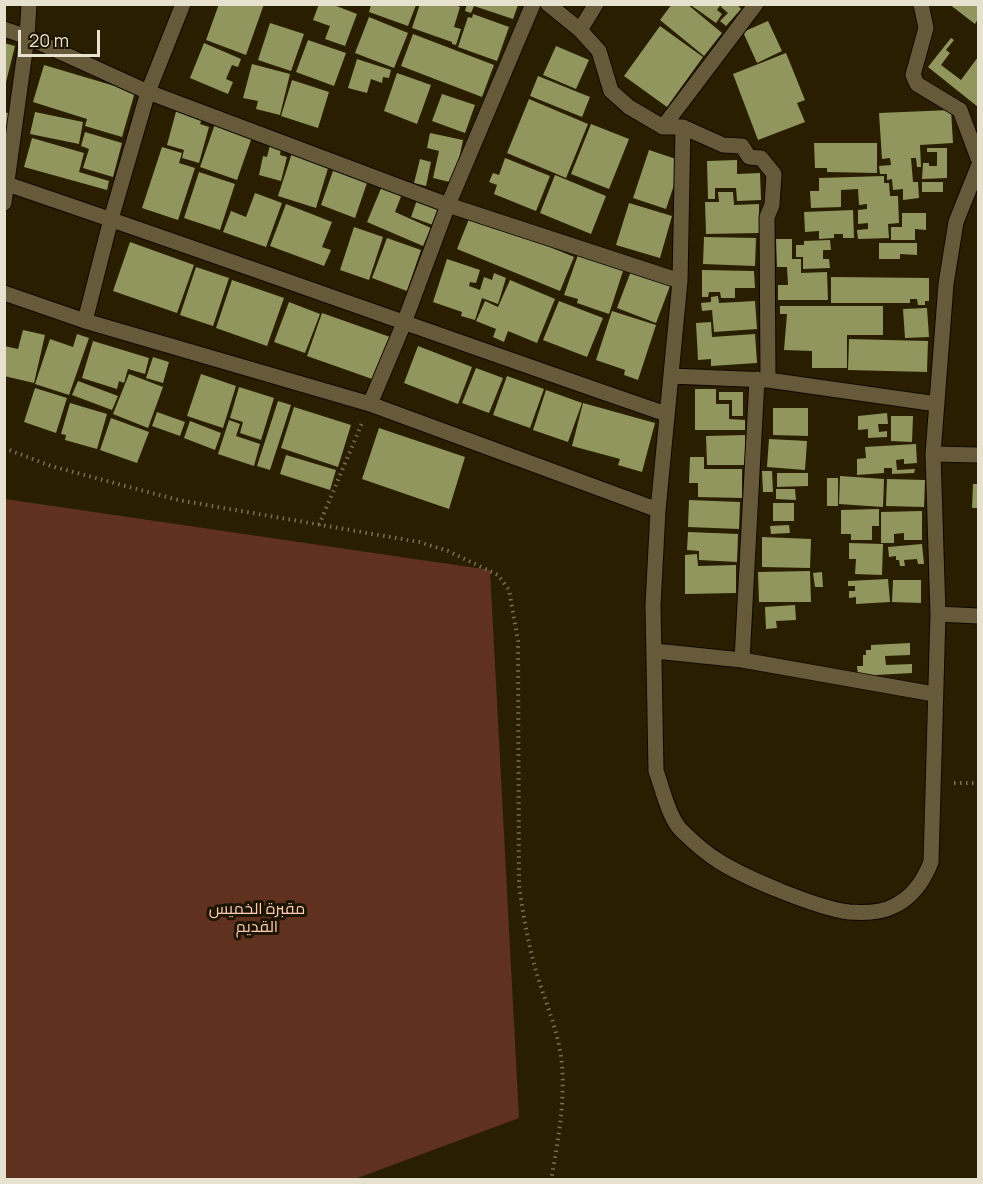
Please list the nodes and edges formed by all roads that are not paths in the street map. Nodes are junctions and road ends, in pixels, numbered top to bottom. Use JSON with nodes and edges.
{"nodes":[{"id":1,"x":29,"y":4,"type":"edge"},
{"id":2,"x":183,"y":4,"type":"edge"},
{"id":3,"x":533,"y":4,"type":"edge"},
{"id":4,"x":548,"y":4,"type":"edge"},
{"id":5,"x":596,"y":4,"type":"edge"},
{"id":6,"x":756,"y":4,"type":"edge"},
{"id":7,"x":921,"y":4,"type":"edge"},
{"id":8,"x":4,"y":29,"type":"edge"},
{"id":9,"x":580,"y":30,"type":"junction"},
{"id":10,"x":27,"y":37,"type":"junction"},
{"id":11,"x":148,"y":92,"type":"junction"},
{"id":12,"x":663,"y":127,"type":"junction"},
{"id":13,"x":683,"y":128,"type":"junction"},
{"id":14,"x":978,"y":158,"type":"edge"},
{"id":15,"x":978,"y":167,"type":"edge"},
{"id":16,"x":6,"y":184,"type":"edge"},
{"id":17,"x":4,"y":203,"type":"edge"},
{"id":18,"x":448,"y":205,"type":"junction"},
{"id":19,"x":111,"y":219,"type":"junction"},
{"id":20,"x":680,"y":281,"type":"junction"},
{"id":21,"x":4,"y":293,"type":"edge"},
{"id":22,"x":85,"y":321,"type":"junction"},
{"id":23,"x":404,"y":323,"type":"junction"},
{"id":24,"x":671,"y":376,"type":"junction"},
{"id":25,"x":763,"y":380,"type":"junction"},
{"id":26,"x":370,"y":404,"type":"junction"},
{"id":27,"x":937,"y":404,"type":"junction"},
{"id":28,"x":666,"y":414,"type":"junction"},
{"id":29,"x":933,"y":454,"type":"junction"},
{"id":30,"x":978,"y":455,"type":"edge"},
{"id":31,"x":658,"y":510,"type":"junction"},
{"id":32,"x":938,"y":614,"type":"junction"},
{"id":33,"x":978,"y":616,"type":"edge"},
{"id":34,"x":655,"y":651,"type":"junction"},
{"id":35,"x":742,"y":660,"type":"junction"},
{"id":36,"x":934,"y":694,"type":"junction"}],
"edges":[{"from":1,"to":10,"type":"street"},
{"from":2,"to":11,"type":"street"},
{"from":3,"to":18,"type":"street"},
{"from":4,"to":9,"type":"street"},
{"from":5,"to":9,"type":"street"},
{"from":6,"to":12,"type":"street"},
{"from":7,"to":14,"type":"street"},
{"from":8,"to":10,"type":"street"},
{"from":9,"to":12,"type":"street"},
{"from":10,"to":11,"type":"street"},
{"from":10,"to":16,"type":"street"},
{"from":11,"to":18,"type":"street"},
{"from":11,"to":19,"type":"street"},
{"from":12,"to":13,"type":"street"},
{"from":13,"to":20,"type":"street"},
{"from":13,"to":25,"type":"street"},
{"from":15,"to":27,"type":"street"},
{"from":16,"to":17,"type":"street"},
{"from":16,"to":19,"type":"street"},
{"from":18,"to":20,"type":"street"},
{"from":18,"to":23,"type":"street"},
{"from":19,"to":22,"type":"street"},
{"from":19,"to":23,"type":"street"},
{"from":20,"to":24,"type":"street"},
{"from":21,"to":22,"type":"street"},
{"from":22,"to":26,"type":"street"},
{"from":23,"to":26,"type":"street"},
{"from":23,"to":28,"type":"street"},
{"from":24,"to":25,"type":"street"},
{"from":24,"to":28,"type":"street"},
{"from":25,"to":27,"type":"street"},
{"from":25,"to":35,"type":"street"},
{"from":26,"to":31,"type":"street"},
{"from":27,"to":29,"type":"street"},
{"from":28,"to":31,"type":"street"},
{"from":29,"to":30,"type":"street"},
{"from":29,"to":32,"type":"street"},
{"from":31,"to":34,"type":"street"},
{"from":32,"to":33,"type":"street"},
{"from":32,"to":36,"type":"street"},
{"from":34,"to":35,"type":"street"},
{"from":34,"to":36,"type":"street"},
{"from":35,"to":36,"type":"street"}]}
